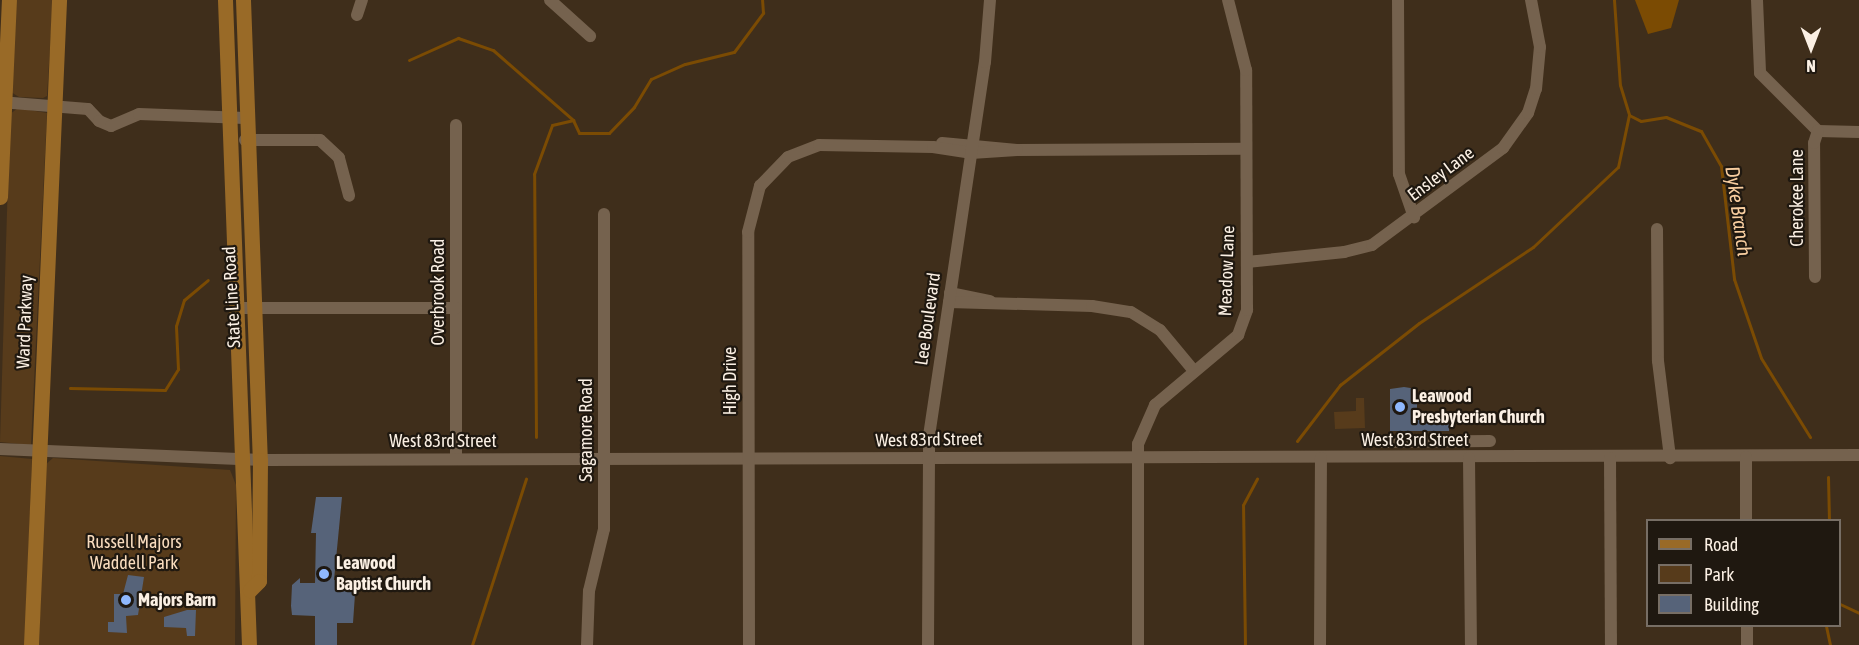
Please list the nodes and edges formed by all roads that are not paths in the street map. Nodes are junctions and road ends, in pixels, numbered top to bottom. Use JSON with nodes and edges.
{"nodes":[{"id":1,"x":9,"y":0,"type":"edge"},
{"id":2,"x":59,"y":0,"type":"edge"},
{"id":3,"x":225,"y":0,"type":"edge"},
{"id":4,"x":243,"y":0,"type":"edge"},
{"id":5,"x":362,"y":0,"type":"edge"},
{"id":6,"x":550,"y":0,"type":"edge"},
{"id":7,"x":990,"y":0,"type":"edge"},
{"id":8,"x":1228,"y":0,"type":"edge"},
{"id":9,"x":1398,"y":0,"type":"edge"},
{"id":10,"x":1531,"y":0,"type":"edge"},
{"id":11,"x":1757,"y":0,"type":"edge"},
{"id":12,"x":357,"y":15,"type":"dead end"},
{"id":13,"x":590,"y":36,"type":"dead end"},
{"id":14,"x":2,"y":103,"type":"edge"},
{"id":15,"x":54,"y":105,"type":"junction"},
{"id":16,"x":228,"y":117,"type":"junction"},
{"id":17,"x":245,"y":118,"type":"junction"},
{"id":18,"x":456,"y":125,"type":"dead end"},
{"id":19,"x":1818,"y":131,"type":"junction"},
{"id":20,"x":1859,"y":132,"type":"edge"},
{"id":21,"x":245,"y":140,"type":"junction"},
{"id":22,"x":972,"y":148,"type":"junction"},
{"id":23,"x":1246,"y":149,"type":"junction"},
{"id":24,"x":0,"y":196,"type":"edge"},
{"id":25,"x":349,"y":196,"type":"dead end"},
{"id":26,"x":604,"y":213,"type":"dead end"},
{"id":27,"x":1414,"y":217,"type":"junction"},
{"id":28,"x":1657,"y":229,"type":"dead end"},
{"id":29,"x":1247,"y":262,"type":"junction"},
{"id":30,"x":1815,"y":277,"type":"dead end"},
{"id":31,"x":949,"y":298,"type":"junction"},
{"id":32,"x":252,"y":307,"type":"junction"},
{"id":33,"x":236,"y":308,"type":"junction"},
{"id":34,"x":456,"y":308,"type":"junction"},
{"id":35,"x":1194,"y":371,"type":"junction"},
{"id":36,"x":1490,"y":441,"type":"dead end"},
{"id":37,"x":1381,"y":442,"type":"dead end"},
{"id":38,"x":0,"y":449,"type":"edge"},
{"id":39,"x":39,"y":451,"type":"junction"},
{"id":40,"x":1859,"y":455,"type":"edge"},
{"id":41,"x":1137,"y":457,"type":"junction"},
{"id":42,"x":1746,"y":457,"type":"junction"},
{"id":43,"x":927,"y":458,"type":"junction"},
{"id":44,"x":1321,"y":458,"type":"junction"},
{"id":45,"x":1469,"y":458,"type":"junction"},
{"id":46,"x":1610,"y":458,"type":"junction"},
{"id":47,"x":1670,"y":458,"type":"junction"},
{"id":48,"x":456,"y":459,"type":"junction"},
{"id":49,"x":243,"y":460,"type":"junction"},
{"id":50,"x":260,"y":460,"type":"junction"},
{"id":51,"x":605,"y":460,"type":"junction"},
{"id":52,"x":749,"y":461,"type":"junction"},
{"id":53,"x":1746,"y":519,"type":"edge"},
{"id":54,"x":250,"y":590,"type":"junction"},
{"id":55,"x":1747,"y":627,"type":"edge"},
{"id":56,"x":31,"y":645,"type":"edge"},
{"id":57,"x":249,"y":645,"type":"edge"},
{"id":58,"x":587,"y":645,"type":"edge"},
{"id":59,"x":749,"y":645,"type":"edge"},
{"id":60,"x":928,"y":645,"type":"edge"},
{"id":61,"x":1138,"y":645,"type":"edge"},
{"id":62,"x":1320,"y":645,"type":"edge"},
{"id":63,"x":1471,"y":645,"type":"edge"},
{"id":64,"x":1611,"y":645,"type":"edge"},
{"id":65,"x":1747,"y":645,"type":"edge"}],
"edges":[{"from":1,"to":14,"type":"main road"},
{"from":2,"to":15,"type":"main road","name":"Ward Parkway"},
{"from":3,"to":16,"type":"main road","name":"State Line Road"},
{"from":4,"to":17,"type":"main road","name":"State Line Road"},
{"from":5,"to":12,"type":"street"},
{"from":6,"to":13,"type":"street"},
{"from":7,"to":22,"type":"street","name":"Lee Boulevard"},
{"from":8,"to":23,"type":"street","name":"Meadow Lane"},
{"from":9,"to":27,"type":"street"},
{"from":10,"to":27,"type":"street","name":"Ensley Lane"},
{"from":11,"to":19,"type":"street","name":"Cherokee Lane"},
{"from":14,"to":15,"type":"street"},
{"from":14,"to":24,"type":"main road"},
{"from":15,"to":16,"type":"street"},
{"from":15,"to":39,"type":"main road","name":"Ward Parkway"},
{"from":16,"to":17,"type":"street"},
{"from":16,"to":33,"type":"main road","name":"State Line Road"},
{"from":17,"to":21,"type":"main road","name":"State Line Road"},
{"from":18,"to":34,"type":"street","name":"Overbrook Road"},
{"from":19,"to":20,"type":"street"},
{"from":19,"to":30,"type":"street","name":"Cherokee Lane"},
{"from":21,"to":25,"type":"street"},
{"from":21,"to":32,"type":"main road","name":"State Line Road"},
{"from":22,"to":23,"type":"street"},
{"from":22,"to":31,"type":"street","name":"Lee Boulevard"},
{"from":22,"to":52,"type":"street","name":"High Drive"},
{"from":23,"to":29,"type":"street","name":"Meadow Lane"},
{"from":26,"to":51,"type":"street","name":"Sagamore Road"},
{"from":27,"to":29,"type":"street","name":"Ensley Lane"},
{"from":28,"to":47,"type":"street"},
{"from":29,"to":35,"type":"street","name":"Meadow Lane"},
{"from":31,"to":35,"type":"street"},
{"from":31,"to":43,"type":"street","name":"Lee Boulevard"},
{"from":32,"to":33,"type":"street"},
{"from":32,"to":34,"type":"street"},
{"from":32,"to":50,"type":"main road","name":"State Line Road"},
{"from":33,"to":49,"type":"main road","name":"State Line Road"},
{"from":34,"to":48,"type":"street","name":"Overbrook Road"},
{"from":35,"to":41,"type":"street","name":"Meadow Lane"},
{"from":36,"to":37,"type":"street"},
{"from":38,"to":39,"type":"street","name":"West 83rd Street"},
{"from":39,"to":49,"type":"street","name":"West 83rd Street"},
{"from":39,"to":56,"type":"main road","name":"Ward Parkway"},
{"from":40,"to":42,"type":"street","name":"West 83rd Street"},
{"from":41,"to":43,"type":"street","name":"West 83rd Street"},
{"from":41,"to":44,"type":"street","name":"West 83rd Street"},
{"from":41,"to":61,"type":"street","name":"Meadow Lane"},
{"from":42,"to":47,"type":"street","name":"West 83rd Street"},
{"from":42,"to":53,"type":"street"},
{"from":43,"to":52,"type":"street","name":"West 83rd Street"},
{"from":43,"to":60,"type":"street","name":"Lee Boulevard"},
{"from":44,"to":45,"type":"street","name":"West 83rd Street"},
{"from":44,"to":62,"type":"street"},
{"from":45,"to":46,"type":"street","name":"West 83rd Street"},
{"from":45,"to":63,"type":"street"},
{"from":46,"to":47,"type":"street","name":"West 83rd Street"},
{"from":46,"to":64,"type":"street"},
{"from":48,"to":50,"type":"street","name":"West 83rd Street"},
{"from":48,"to":51,"type":"street","name":"West 83rd Street"},
{"from":49,"to":50,"type":"street","name":"West 83rd Street"},
{"from":49,"to":54,"type":"main road","name":"State Line Road"},
{"from":50,"to":54,"type":"main road","name":"State Line Road"},
{"from":51,"to":52,"type":"street","name":"West 83rd Street"},
{"from":51,"to":58,"type":"street","name":"Sagamore Road"},
{"from":52,"to":59,"type":"street","name":"High Drive"},
{"from":54,"to":57,"type":"main road","name":"State Line Road"},
{"from":55,"to":65,"type":"street"}]}
